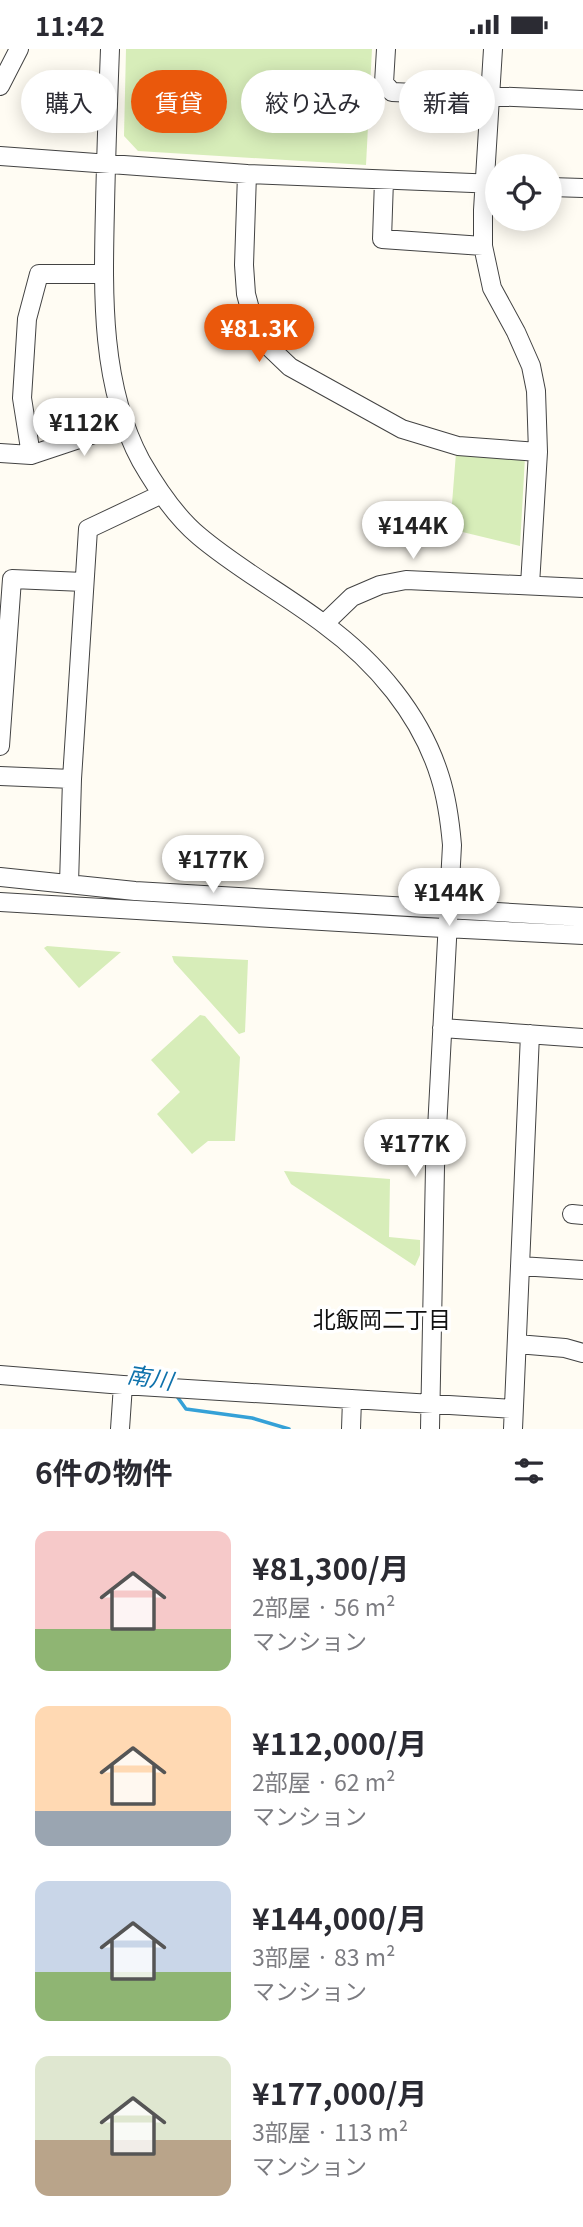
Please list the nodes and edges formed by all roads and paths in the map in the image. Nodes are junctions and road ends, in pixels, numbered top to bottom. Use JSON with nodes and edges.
{"nodes":[{"id":1,"x":19,"y":49,"type":"edge"},
{"id":2,"x":110,"y":49,"type":"edge"},
{"id":3,"x":386,"y":49,"type":"edge"},
{"id":4,"x":493,"y":49,"type":"edge"},
{"id":5,"x":492,"y":70,"type":"edge"},
{"id":6,"x":0,"y":86,"type":"edge"},
{"id":7,"x":399,"y":92,"type":"edge"},
{"id":8,"x":495,"y":97,"type":"edge"},
{"id":9,"x":583,"y":100,"type":"edge"},
{"id":10,"x":491,"y":133,"type":"edge"},
{"id":11,"x":491,"y":154,"type":"edge"},
{"id":12,"x":0,"y":156,"type":"edge"},
{"id":13,"x":106,"y":163,"type":"junction"},
{"id":14,"x":247,"y":174,"type":"junction"},
{"id":15,"x":384,"y":180,"type":"junction"},
{"id":16,"x":485,"y":184,"type":"edge"},
{"id":17,"x":562,"y":187,"type":"edge"},
{"id":18,"x":583,"y":188,"type":"edge"},
{"id":19,"x":485,"y":230,"type":"edge"},
{"id":20,"x":483,"y":246,"type":"junction"},
{"id":21,"x":103,"y":274,"type":"junction"},
{"id":22,"x":124,"y":424,"type":"junction"},
{"id":23,"x":538,"y":452,"type":"junction"},
{"id":24,"x":0,"y":453,"type":"edge"},
{"id":25,"x":31,"y":455,"type":"junction"},
{"id":26,"x":162,"y":494,"type":"junction"},
{"id":27,"x":84,"y":582,"type":"junction"},
{"id":28,"x":530,"y":585,"type":"junction"},
{"id":29,"x":583,"y":588,"type":"edge"},
{"id":30,"x":324,"y":624,"type":"junction"},
{"id":31,"x":0,"y":746,"type":"edge"},
{"id":32,"x":0,"y":776,"type":"edge"},
{"id":33,"x":72,"y":779,"type":"junction"},
{"id":34,"x":0,"y":877,"type":"edge"},
{"id":35,"x":69,"y":884,"type":"junction"},
{"id":36,"x":0,"y":902,"type":"edge"},
{"id":37,"x":448,"y":908,"type":"junction"},
{"id":38,"x":583,"y":917,"type":"edge"},
{"id":39,"x":447,"y":928,"type":"junction"},
{"id":40,"x":583,"y":935,"type":"edge"},
{"id":41,"x":442,"y":1028,"type":"junction"},
{"id":42,"x":530,"y":1034,"type":"junction"},
{"id":43,"x":583,"y":1038,"type":"edge"},
{"id":44,"x":520,"y":1266,"type":"junction"},
{"id":45,"x":583,"y":1270,"type":"edge"},
{"id":46,"x":517,"y":1344,"type":"junction"},
{"id":47,"x":583,"y":1353,"type":"edge"},
{"id":48,"x":0,"y":1375,"type":"edge"},
{"id":49,"x":123,"y":1385,"type":"junction"},
{"id":50,"x":352,"y":1399,"type":"junction"},
{"id":51,"x":431,"y":1405,"type":"junction"},
{"id":52,"x":513,"y":1409,"type":"junction"},
{"id":53,"x":120,"y":1429,"type":"edge"},
{"id":54,"x":351,"y":1429,"type":"edge"},
{"id":55,"x":430,"y":1429,"type":"edge"},
{"id":56,"x":513,"y":1429,"type":"edge"}],
"edges":[{"from":1,"to":6,"type":"street"},
{"from":2,"to":13,"type":"street"},
{"from":3,"to":7,"type":"street"},
{"from":4,"to":5,"type":"street"},
{"from":8,"to":9,"type":"street"},
{"from":10,"to":11,"type":"street"},
{"from":12,"to":13,"type":"street"},
{"from":13,"to":14,"type":"street"},
{"from":13,"to":21,"type":"street"},
{"from":14,"to":15,"type":"street"},
{"from":14,"to":23,"type":"street"},
{"from":15,"to":16,"type":"street"},
{"from":15,"to":20,"type":"street"},
{"from":17,"to":18,"type":"street"},
{"from":19,"to":20,"type":"street"},
{"from":20,"to":23,"type":"street"},
{"from":21,"to":22,"type":"street"},
{"from":21,"to":25,"type":"street"},
{"from":22,"to":25,"type":"street"},
{"from":22,"to":26,"type":"street"},
{"from":23,"to":28,"type":"street"},
{"from":24,"to":25,"type":"street"},
{"from":26,"to":27,"type":"street"},
{"from":26,"to":30,"type":"street"},
{"from":27,"to":31,"type":"street"},
{"from":27,"to":33,"type":"street"},
{"from":28,"to":29,"type":"street"},
{"from":28,"to":30,"type":"street"},
{"from":30,"to":37,"type":"street"},
{"from":32,"to":33,"type":"street"},
{"from":33,"to":35,"type":"street"},
{"from":34,"to":35,"type":"street"},
{"from":35,"to":37,"type":"street"},
{"from":36,"to":39,"type":"street"},
{"from":37,"to":38,"type":"street"},
{"from":37,"to":39,"type":"street"},
{"from":39,"to":40,"type":"street"},
{"from":39,"to":41,"type":"street"},
{"from":41,"to":42,"type":"street"},
{"from":41,"to":51,"type":"street"},
{"from":42,"to":43,"type":"street"},
{"from":42,"to":44,"type":"street"},
{"from":44,"to":45,"type":"street"},
{"from":44,"to":46,"type":"street"},
{"from":46,"to":47,"type":"street"},
{"from":46,"to":52,"type":"street"},
{"from":48,"to":49,"type":"street"},
{"from":49,"to":50,"type":"street"},
{"from":49,"to":53,"type":"street"},
{"from":50,"to":51,"type":"street"},
{"from":50,"to":54,"type":"street"},
{"from":51,"to":52,"type":"street"},
{"from":51,"to":55,"type":"street"},
{"from":52,"to":56,"type":"street"}]}
